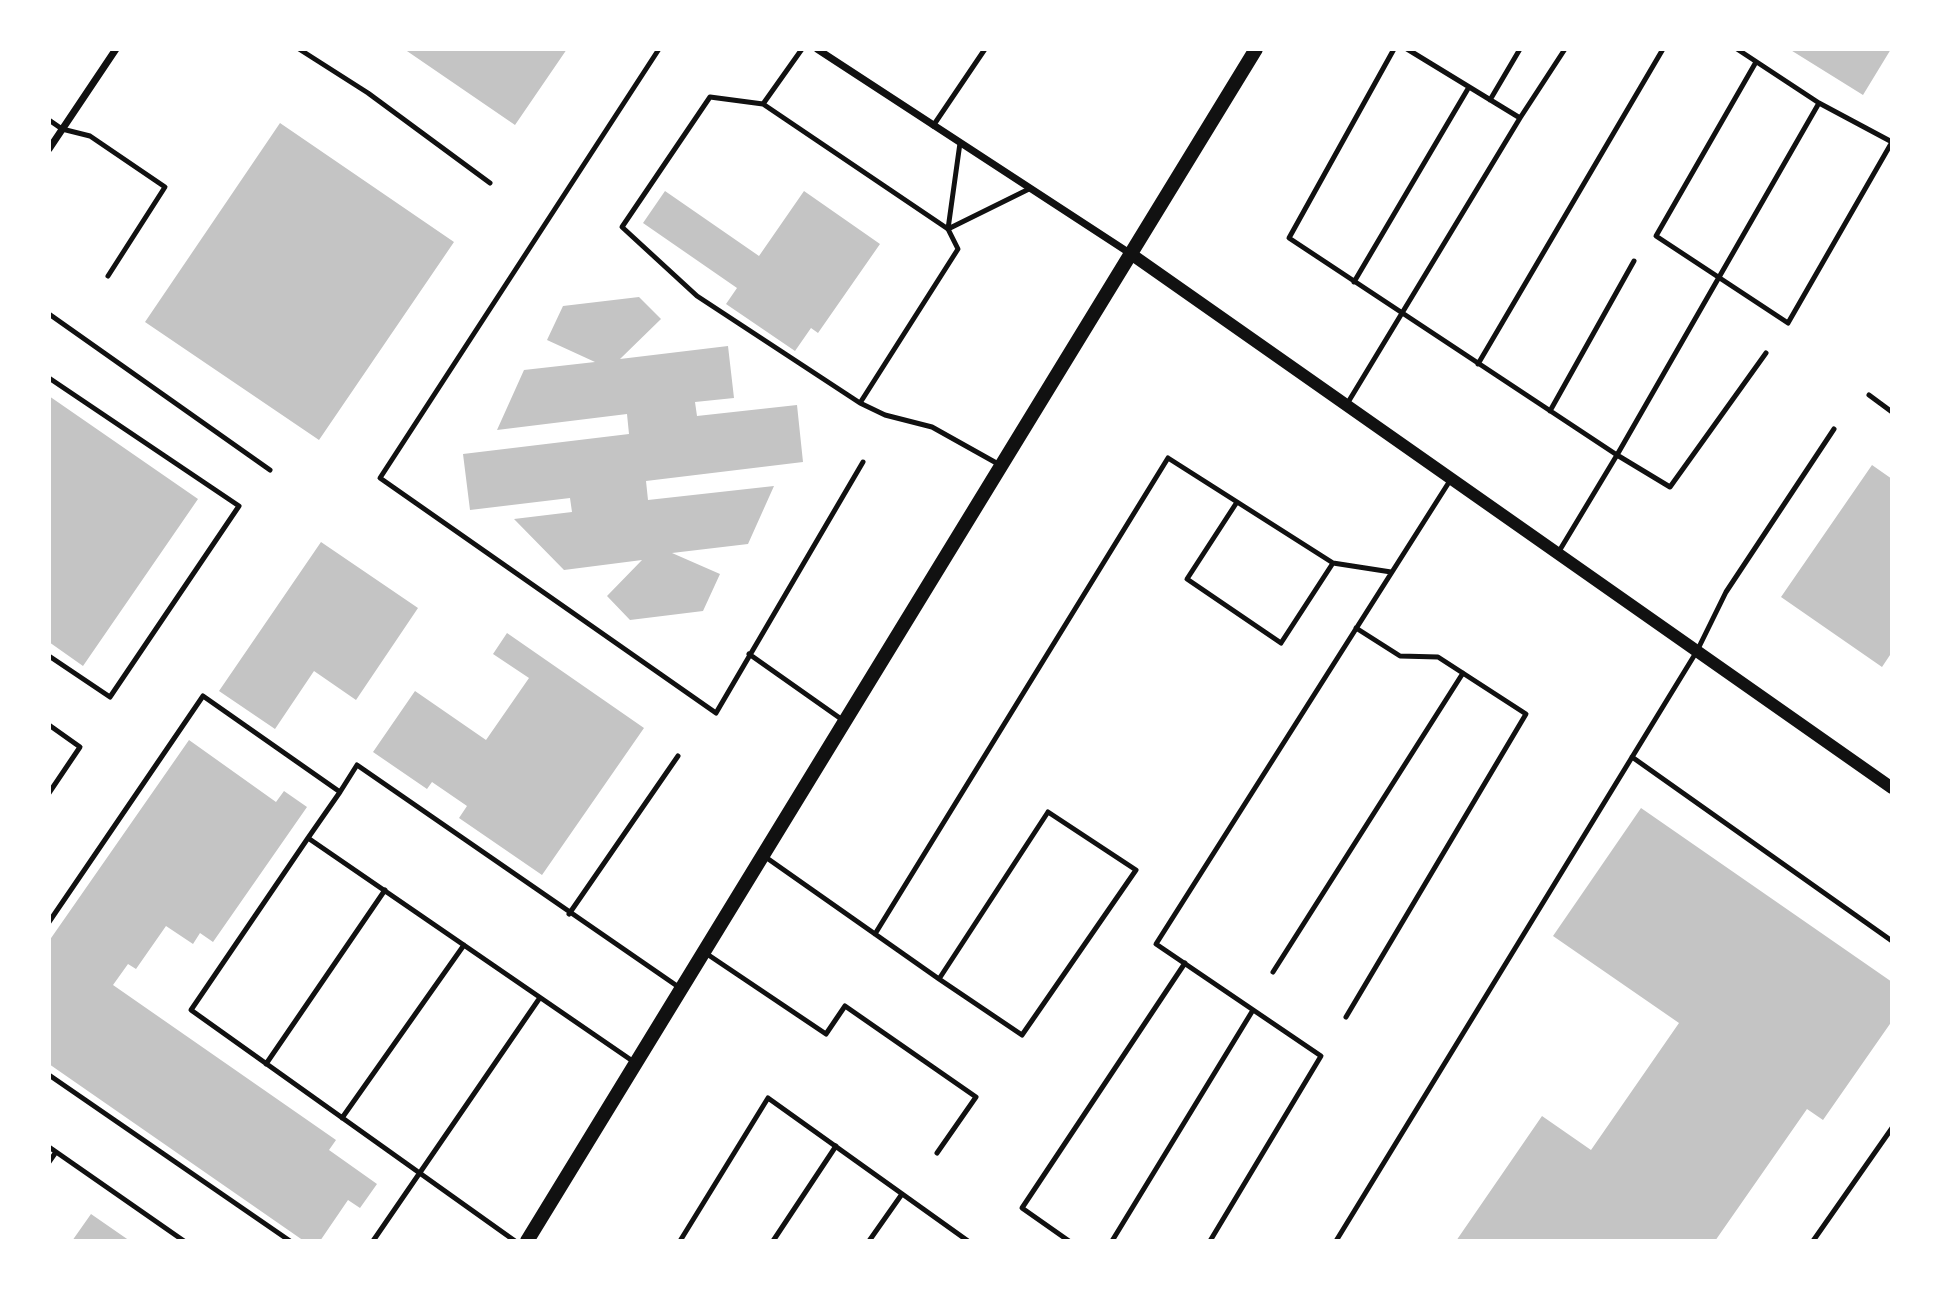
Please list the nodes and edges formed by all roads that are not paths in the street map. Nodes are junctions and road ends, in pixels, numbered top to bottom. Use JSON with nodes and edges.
{"nodes":[{"id":1,"x":116,"y":49,"type":"edge"},
{"id":2,"x":299,"y":49,"type":"edge"},
{"id":3,"x":659,"y":49,"type":"edge"},
{"id":4,"x":802,"y":49,"type":"edge"},
{"id":5,"x":817,"y":49,"type":"edge"},
{"id":6,"x":985,"y":49,"type":"edge"},
{"id":7,"x":1256,"y":49,"type":"edge"},
{"id":8,"x":1394,"y":49,"type":"edge"},
{"id":9,"x":1407,"y":49,"type":"edge"},
{"id":10,"x":1520,"y":49,"type":"edge"},
{"id":11,"x":1564,"y":49,"type":"edge"},
{"id":12,"x":1662,"y":49,"type":"edge"},
{"id":13,"x":1737,"y":49,"type":"edge"},
{"id":14,"x":1756,"y":62,"type":"junction"},
{"id":15,"x":1469,"y":87,"type":"junction"},
{"id":16,"x":1490,"y":100,"type":"junction"},
{"id":17,"x":1819,"y":103,"type":"junction"},
{"id":18,"x":763,"y":104,"type":"junction"},
{"id":19,"x":1520,"y":118,"type":"junction"},
{"id":20,"x":49,"y":120,"type":"edge"},
{"id":21,"x":933,"y":126,"type":"junction"},
{"id":22,"x":62,"y":129,"type":"junction"},
{"id":23,"x":1892,"y":142,"type":"edge"},
{"id":24,"x":960,"y":143,"type":"junction"},
{"id":25,"x":49,"y":149,"type":"edge"},
{"id":26,"x":490,"y":183,"type":"dead end"},
{"id":27,"x":1029,"y":189,"type":"junction"},
{"id":28,"x":948,"y":229,"type":"junction"},
{"id":29,"x":1131,"y":254,"type":"junction"},
{"id":30,"x":1634,"y":261,"type":"dead end"},
{"id":31,"x":108,"y":276,"type":"dead end"},
{"id":32,"x":1719,"y":278,"type":"junction"},
{"id":33,"x":1354,"y":282,"type":"junction"},
{"id":34,"x":49,"y":314,"type":"edge"},
{"id":35,"x":1402,"y":314,"type":"junction"},
{"id":36,"x":1766,"y":353,"type":"dead end"},
{"id":37,"x":1478,"y":364,"type":"junction"},
{"id":38,"x":49,"y":378,"type":"edge"},
{"id":39,"x":1869,"y":395,"type":"dead end"},
{"id":40,"x":860,"y":403,"type":"junction"},
{"id":41,"x":1346,"y":405,"type":"junction"},
{"id":42,"x":1550,"y":411,"type":"junction"},
{"id":43,"x":1892,"y":412,"type":"edge"},
{"id":44,"x":1834,"y":429,"type":"dead end"},
{"id":45,"x":1617,"y":455,"type":"junction"},
{"id":46,"x":863,"y":462,"type":"dead end"},
{"id":47,"x":1002,"y":466,"type":"junction"},
{"id":48,"x":270,"y":470,"type":"dead end"},
{"id":49,"x":1451,"y":479,"type":"junction"},
{"id":50,"x":1237,"y":502,"type":"junction"},
{"id":51,"x":1558,"y":554,"type":"junction"},
{"id":52,"x":1333,"y":563,"type":"junction"},
{"id":53,"x":1391,"y":572,"type":"junction"},
{"id":54,"x":1356,"y":628,"type":"junction"},
{"id":55,"x":1697,"y":651,"type":"junction"},
{"id":56,"x":749,"y":654,"type":"junction"},
{"id":57,"x":49,"y":656,"type":"edge"},
{"id":58,"x":1463,"y":673,"type":"junction"},
{"id":59,"x":845,"y":721,"type":"junction"},
{"id":60,"x":49,"y":725,"type":"edge"},
{"id":61,"x":678,"y":756,"type":"dead end"},
{"id":62,"x":1632,"y":757,"type":"junction"},
{"id":63,"x":1892,"y":788,"type":"edge"},
{"id":64,"x":340,"y":792,"type":"junction"},
{"id":65,"x":49,"y":793,"type":"edge"},
{"id":66,"x":308,"y":838,"type":"junction"},
{"id":67,"x":763,"y":855,"type":"junction"},
{"id":68,"x":385,"y":890,"type":"junction"},
{"id":69,"x":569,"y":914,"type":"junction"},
{"id":70,"x":49,"y":922,"type":"edge"},
{"id":71,"x":875,"y":934,"type":"junction"},
{"id":72,"x":1892,"y":941,"type":"edge"},
{"id":73,"x":464,"y":946,"type":"junction"},
{"id":74,"x":704,"y":952,"type":"junction"},
{"id":75,"x":1185,"y":963,"type":"junction"},
{"id":76,"x":1273,"y":972,"type":"dead end"},
{"id":77,"x":939,"y":979,"type":"junction"},
{"id":78,"x":681,"y":989,"type":"junction"},
{"id":79,"x":539,"y":999,"type":"junction"},
{"id":80,"x":1254,"y":1010,"type":"junction"},
{"id":81,"x":1346,"y":1017,"type":"dead end"},
{"id":82,"x":266,"y":1063,"type":"junction"},
{"id":83,"x":636,"y":1063,"type":"junction"},
{"id":84,"x":49,"y":1075,"type":"edge"},
{"id":85,"x":342,"y":1118,"type":"junction"},
{"id":86,"x":1892,"y":1128,"type":"edge"},
{"id":87,"x":836,"y":1146,"type":"junction"},
{"id":88,"x":49,"y":1147,"type":"edge"},
{"id":89,"x":56,"y":1152,"type":"junction"},
{"id":90,"x":937,"y":1153,"type":"dead end"},
{"id":91,"x":49,"y":1162,"type":"edge"},
{"id":92,"x":418,"y":1172,"type":"junction"},
{"id":93,"x":902,"y":1194,"type":"junction"},
{"id":94,"x":184,"y":1241,"type":"edge"},
{"id":95,"x":290,"y":1241,"type":"edge"},
{"id":96,"x":373,"y":1241,"type":"edge"},
{"id":97,"x":515,"y":1241,"type":"edge"},
{"id":98,"x":527,"y":1241,"type":"edge"},
{"id":99,"x":680,"y":1241,"type":"edge"},
{"id":100,"x":773,"y":1241,"type":"edge"},
{"id":101,"x":869,"y":1241,"type":"edge"},
{"id":102,"x":968,"y":1241,"type":"edge"},
{"id":103,"x":1069,"y":1241,"type":"edge"},
{"id":104,"x":1112,"y":1241,"type":"edge"},
{"id":105,"x":1210,"y":1241,"type":"edge"},
{"id":106,"x":1336,"y":1241,"type":"edge"},
{"id":107,"x":1813,"y":1241,"type":"edge"}],
"edges":[{"from":1,"to":22,"type":"street"},
{"from":2,"to":26,"type":"lane"},
{"from":3,"to":56,"type":"lane"},
{"from":4,"to":18,"type":"lane"},
{"from":5,"to":21,"type":"street"},
{"from":6,"to":21,"type":"lane"},
{"from":7,"to":29,"type":"main road"},
{"from":8,"to":33,"type":"lane"},
{"from":9,"to":15,"type":"lane"},
{"from":10,"to":16,"type":"lane"},
{"from":11,"to":19,"type":"lane"},
{"from":12,"to":37,"type":"lane"},
{"from":13,"to":14,"type":"lane"},
{"from":14,"to":17,"type":"lane"},
{"from":14,"to":32,"type":"lane"},
{"from":15,"to":16,"type":"lane"},
{"from":15,"to":33,"type":"lane"},
{"from":16,"to":19,"type":"lane"},
{"from":17,"to":23,"type":"lane"},
{"from":17,"to":32,"type":"lane"},
{"from":18,"to":28,"type":"lane"},
{"from":18,"to":40,"type":"lane"},
{"from":19,"to":35,"type":"lane"},
{"from":20,"to":22,"type":"lane"},
{"from":21,"to":24,"type":"street"},
{"from":22,"to":25,"type":"street"},
{"from":22,"to":31,"type":"lane"},
{"from":23,"to":32,"type":"lane"},
{"from":24,"to":27,"type":"street"},
{"from":24,"to":28,"type":"lane"},
{"from":27,"to":28,"type":"lane"},
{"from":27,"to":29,"type":"street"},
{"from":28,"to":40,"type":"lane"},
{"from":29,"to":41,"type":"street"},
{"from":29,"to":47,"type":"main road"},
{"from":30,"to":42,"type":"lane"},
{"from":32,"to":45,"type":"lane"},
{"from":33,"to":35,"type":"lane"},
{"from":34,"to":48,"type":"lane"},
{"from":35,"to":37,"type":"lane"},
{"from":35,"to":41,"type":"lane"},
{"from":36,"to":45,"type":"lane"},
{"from":37,"to":42,"type":"lane"},
{"from":38,"to":57,"type":"lane"},
{"from":39,"to":43,"type":"lane"},
{"from":40,"to":47,"type":"lane"},
{"from":41,"to":49,"type":"street"},
{"from":42,"to":45,"type":"lane"},
{"from":44,"to":55,"type":"lane"},
{"from":45,"to":51,"type":"lane"},
{"from":46,"to":56,"type":"lane"},
{"from":47,"to":59,"type":"main road"},
{"from":49,"to":51,"type":"street"},
{"from":49,"to":53,"type":"lane"},
{"from":50,"to":52,"type":"lane"},
{"from":50,"to":52,"type":"lane"},
{"from":50,"to":71,"type":"lane"},
{"from":51,"to":55,"type":"street"},
{"from":52,"to":53,"type":"lane"},
{"from":53,"to":54,"type":"lane"},
{"from":54,"to":58,"type":"lane"},
{"from":54,"to":75,"type":"lane"},
{"from":55,"to":62,"type":"lane"},
{"from":55,"to":63,"type":"street"},
{"from":56,"to":59,"type":"lane"},
{"from":58,"to":76,"type":"lane"},
{"from":58,"to":81,"type":"lane"},
{"from":59,"to":67,"type":"main road"},
{"from":60,"to":65,"type":"lane"},
{"from":61,"to":69,"type":"lane"},
{"from":62,"to":72,"type":"lane"},
{"from":62,"to":106,"type":"lane"},
{"from":64,"to":66,"type":"lane"},
{"from":64,"to":69,"type":"lane"},
{"from":64,"to":70,"type":"lane"},
{"from":66,"to":68,"type":"lane"},
{"from":66,"to":82,"type":"lane"},
{"from":67,"to":71,"type":"lane"},
{"from":67,"to":74,"type":"main road"},
{"from":68,"to":73,"type":"lane"},
{"from":68,"to":82,"type":"lane"},
{"from":69,"to":78,"type":"lane"},
{"from":71,"to":77,"type":"lane"},
{"from":73,"to":79,"type":"lane"},
{"from":73,"to":85,"type":"lane"},
{"from":74,"to":78,"type":"main road"},
{"from":74,"to":90,"type":"lane"},
{"from":75,"to":80,"type":"lane"},
{"from":75,"to":103,"type":"lane"},
{"from":77,"to":77,"type":"lane"},
{"from":78,"to":83,"type":"main road"},
{"from":79,"to":83,"type":"lane"},
{"from":79,"to":92,"type":"lane"},
{"from":80,"to":104,"type":"lane"},
{"from":80,"to":105,"type":"lane"},
{"from":82,"to":85,"type":"lane"},
{"from":83,"to":98,"type":"main road"},
{"from":84,"to":95,"type":"lane"},
{"from":85,"to":92,"type":"lane"},
{"from":86,"to":107,"type":"lane"},
{"from":87,"to":93,"type":"lane"},
{"from":87,"to":99,"type":"lane"},
{"from":87,"to":100,"type":"lane"},
{"from":88,"to":89,"type":"lane"},
{"from":89,"to":91,"type":"lane"},
{"from":89,"to":94,"type":"lane"},
{"from":92,"to":96,"type":"lane"},
{"from":92,"to":97,"type":"lane"},
{"from":93,"to":101,"type":"lane"},
{"from":93,"to":102,"type":"lane"}]}
